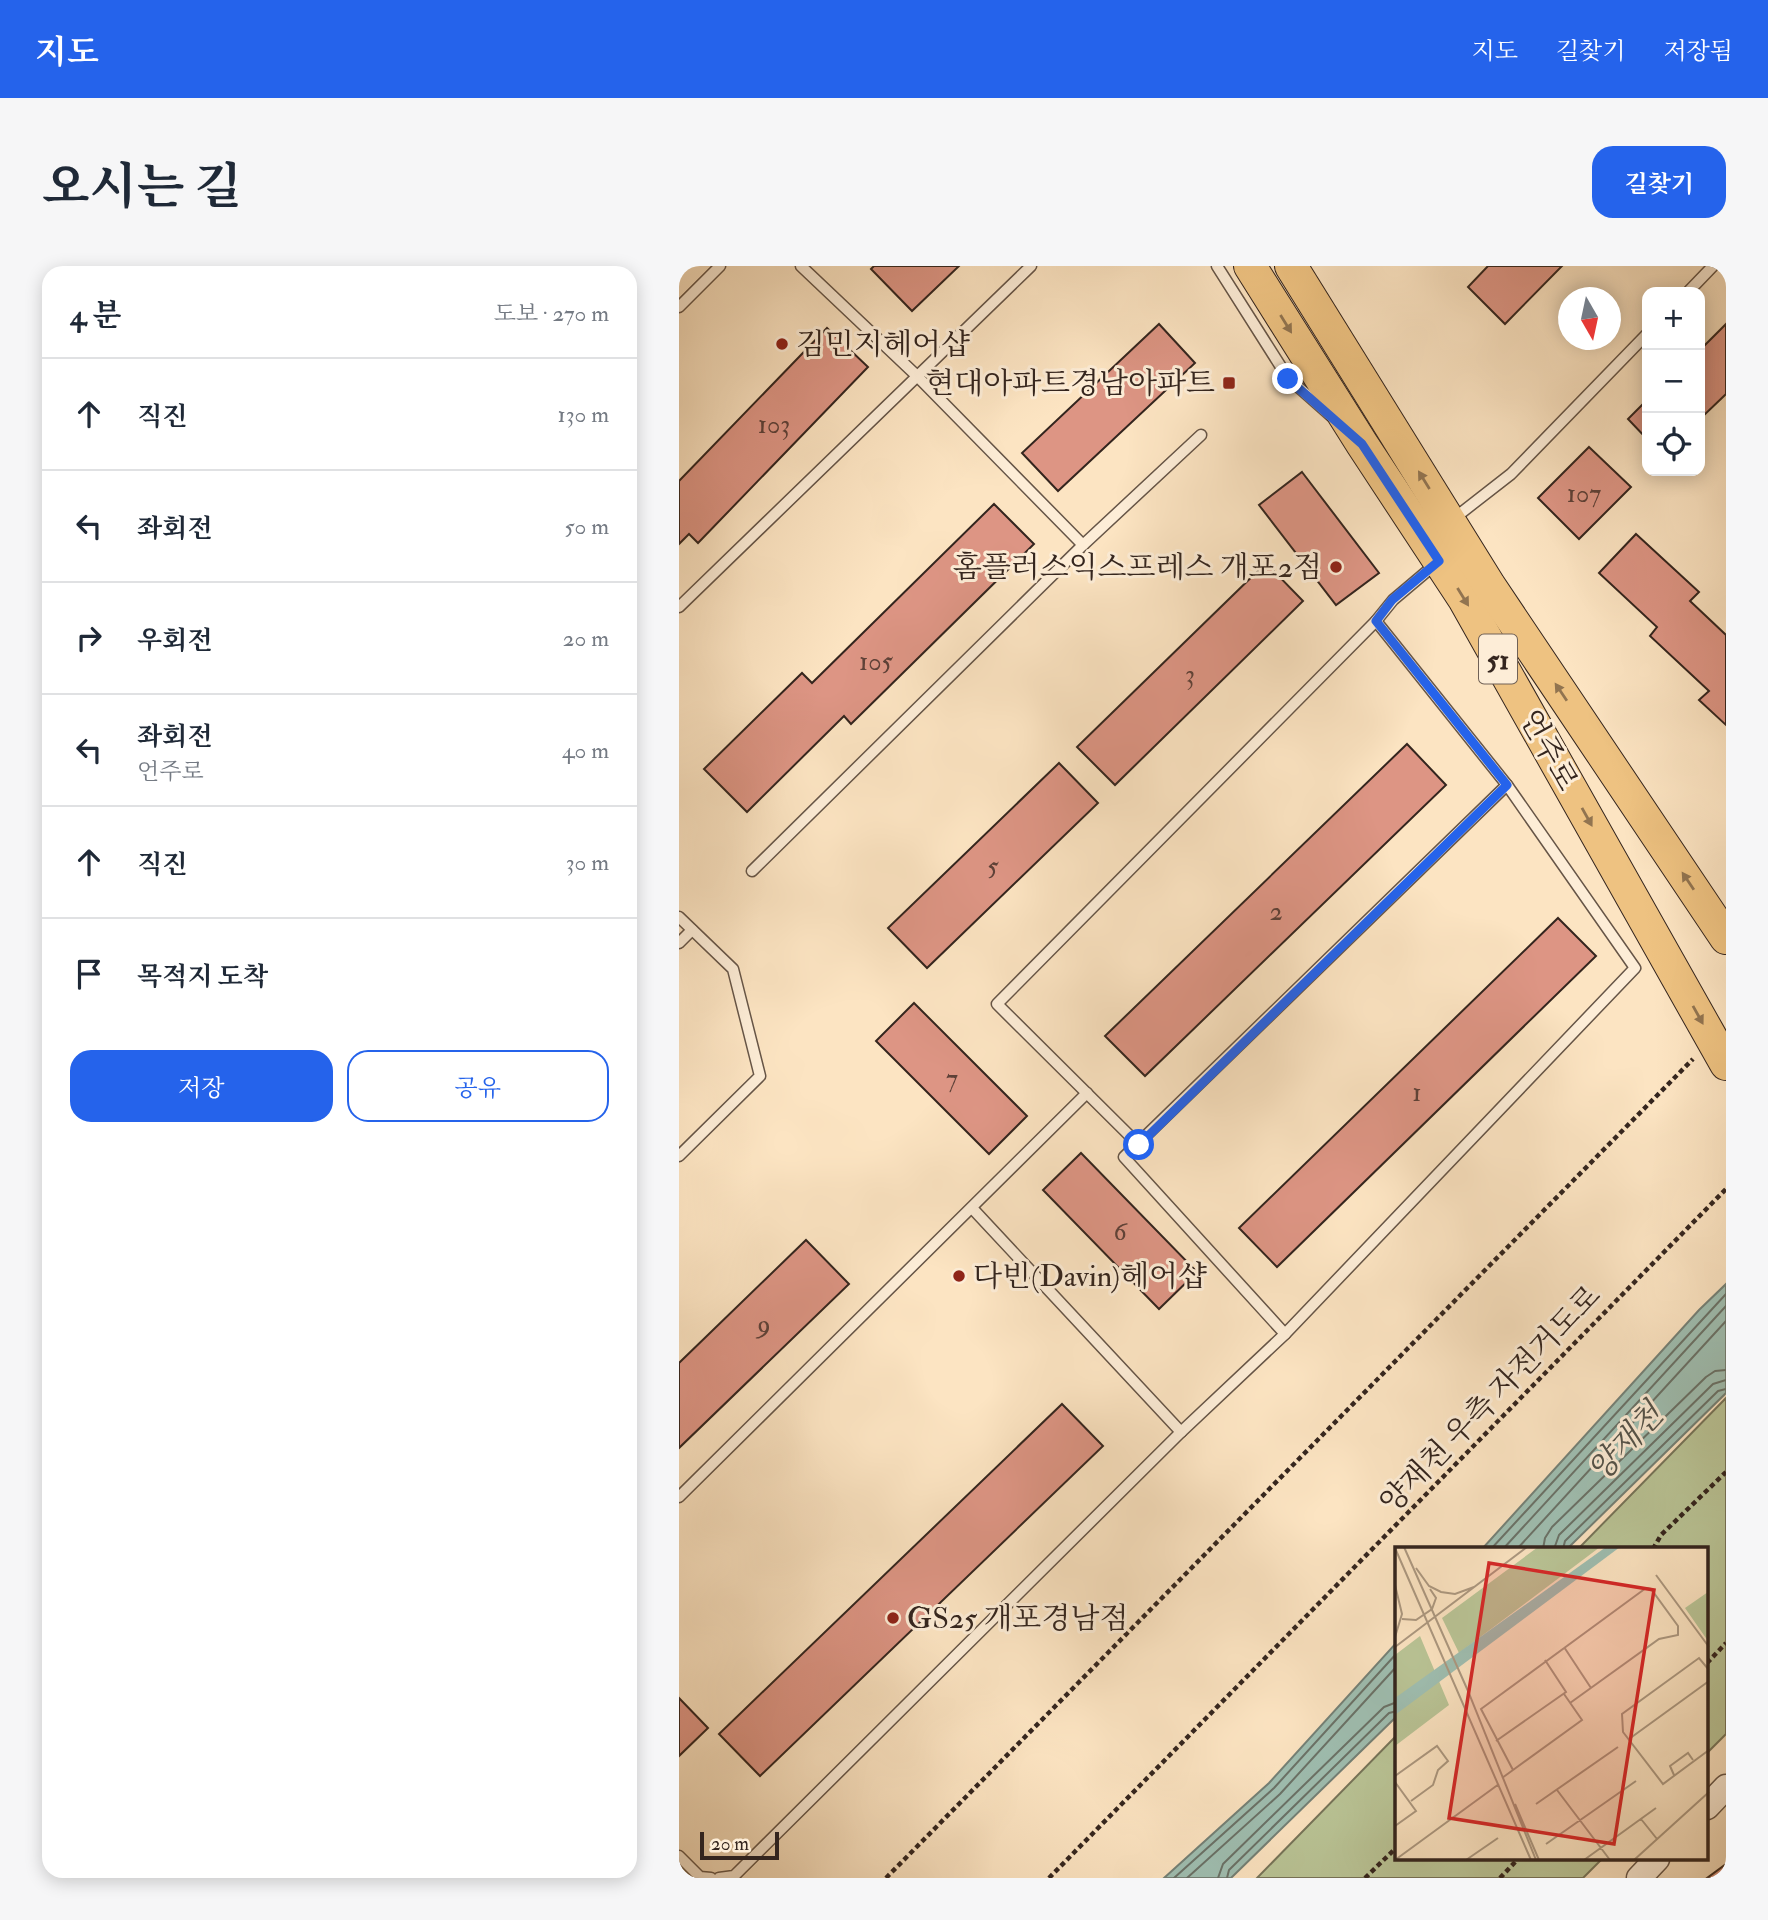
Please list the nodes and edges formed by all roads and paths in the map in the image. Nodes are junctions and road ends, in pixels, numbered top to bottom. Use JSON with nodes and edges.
{"nodes":[{"id":1,"x":720,"y":266,"type":"edge"},
{"id":2,"x":801,"y":266,"type":"edge"},
{"id":3,"x":1031,"y":266,"type":"edge"},
{"id":4,"x":1217,"y":266,"type":"edge"},
{"id":5,"x":1250,"y":266,"type":"edge"},
{"id":6,"x":1291,"y":266,"type":"edge"},
{"id":7,"x":1713,"y":266,"type":"edge"},
{"id":8,"x":1693,"y":287,"type":"edge"},
{"id":9,"x":679,"y":307,"type":"edge"},
{"id":10,"x":1642,"y":339,"type":"edge"},
{"id":11,"x":916,"y":375,"type":"junction"},
{"id":12,"x":1201,"y":435,"type":"dead end"},
{"id":13,"x":1362,"y":444,"type":"junction"},
{"id":14,"x":1450,"y":522,"type":"junction"},
{"id":15,"x":1083,"y":545,"type":"junction"},
{"id":16,"x":1439,"y":561,"type":"junction"},
{"id":17,"x":679,"y":607,"type":"edge"},
{"id":18,"x":1376,"y":621,"type":"junction"},
{"id":19,"x":1507,"y":785,"type":"junction"},
{"id":20,"x":752,"y":871,"type":"dead end"},
{"id":21,"x":679,"y":917,"type":"edge"},
{"id":22,"x":692,"y":930,"type":"junction"},
{"id":23,"x":1726,"y":938,"type":"edge"},
{"id":24,"x":679,"y":943,"type":"edge"},
{"id":25,"x":1719,"y":1052,"type":"edge"},
{"id":26,"x":1087,"y":1093,"type":"junction"},
{"id":27,"x":1139,"y":1145,"type":"junction"},
{"id":28,"x":679,"y":1156,"type":"edge"},
{"id":29,"x":1726,"y":1189,"type":"edge"},
{"id":30,"x":972,"y":1208,"type":"junction"},
{"id":31,"x":1285,"y":1334,"type":"junction"},
{"id":32,"x":1181,"y":1432,"type":"junction"},
{"id":33,"x":1726,"y":1472,"type":"edge"},
{"id":34,"x":679,"y":1497,"type":"edge"},
{"id":35,"x":1654,"y":1547,"type":"edge"},
{"id":36,"x":1726,"y":1643,"type":"edge"},
{"id":37,"x":1709,"y":1661,"type":"edge"},
{"id":38,"x":1726,"y":1787,"type":"edge"},
{"id":39,"x":1709,"y":1805,"type":"edge"},
{"id":40,"x":1395,"y":1849,"type":"edge"},
{"id":41,"x":679,"y":1856,"type":"edge"},
{"id":42,"x":1517,"y":1860,"type":"edge"},
{"id":43,"x":1656,"y":1860,"type":"edge"},
{"id":44,"x":711,"y":1878,"type":"edge"},
{"id":45,"x":719,"y":1878,"type":"edge"},
{"id":46,"x":886,"y":1878,"type":"edge"},
{"id":47,"x":1049,"y":1878,"type":"edge"},
{"id":48,"x":1364,"y":1878,"type":"edge"},
{"id":49,"x":1500,"y":1878,"type":"edge"},
{"id":50,"x":1639,"y":1878,"type":"edge"}],
"edges":[{"from":1,"to":9,"type":"lane"},
{"from":2,"to":11,"type":"lane"},
{"from":3,"to":11,"type":"lane"},
{"from":4,"to":13,"type":"lane"},
{"from":5,"to":13,"type":"main road","name":"언주로","number":"51","one_way":true},
{"from":14,"to":6,"type":"main road","name":"언주로","number":"51","one_way":true},
{"from":7,"to":8,"type":"lane"},
{"from":10,"to":14,"type":"lane"},
{"from":11,"to":15,"type":"lane"},
{"from":11,"to":17,"type":"lane"},
{"from":12,"to":15,"type":"lane"},
{"from":13,"to":16,"type":"main road","name":"언주로","number":"51"},
{"from":23,"to":14,"type":"main road","name":"언주로","number":"51","one_way":true},
{"from":15,"to":20,"type":"lane"},
{"from":16,"to":18,"type":"lane"},
{"from":16,"to":25,"type":"main road","name":"언주로","number":"51","one_way":true},
{"from":18,"to":19,"type":"lane"},
{"from":18,"to":26,"type":"lane"},
{"from":19,"to":27,"type":"lane"},
{"from":19,"to":31,"type":"lane"},
{"from":21,"to":22,"type":"lane"},
{"from":22,"to":24,"type":"lane"},
{"from":22,"to":28,"type":"lane"},
{"from":25,"to":46,"type":"path"},
{"from":26,"to":27,"type":"lane"},
{"from":26,"to":30,"type":"lane"},
{"from":27,"to":31,"type":"lane"},
{"from":29,"to":47,"type":"path","name":"양재천 우측 자전거도로"},
{"from":30,"to":32,"type":"lane"},
{"from":30,"to":34,"type":"lane"},
{"from":31,"to":32,"type":"lane"},
{"from":32,"to":45,"type":"lane"},
{"from":33,"to":35,"type":"path"},
{"from":36,"to":37,"type":"path"},
{"from":38,"to":39,"type":"street"},
{"from":40,"to":48,"type":"path"},
{"from":41,"to":44,"type":"lane"},
{"from":42,"to":49,"type":"path"},
{"from":43,"to":50,"type":"street"}]}
